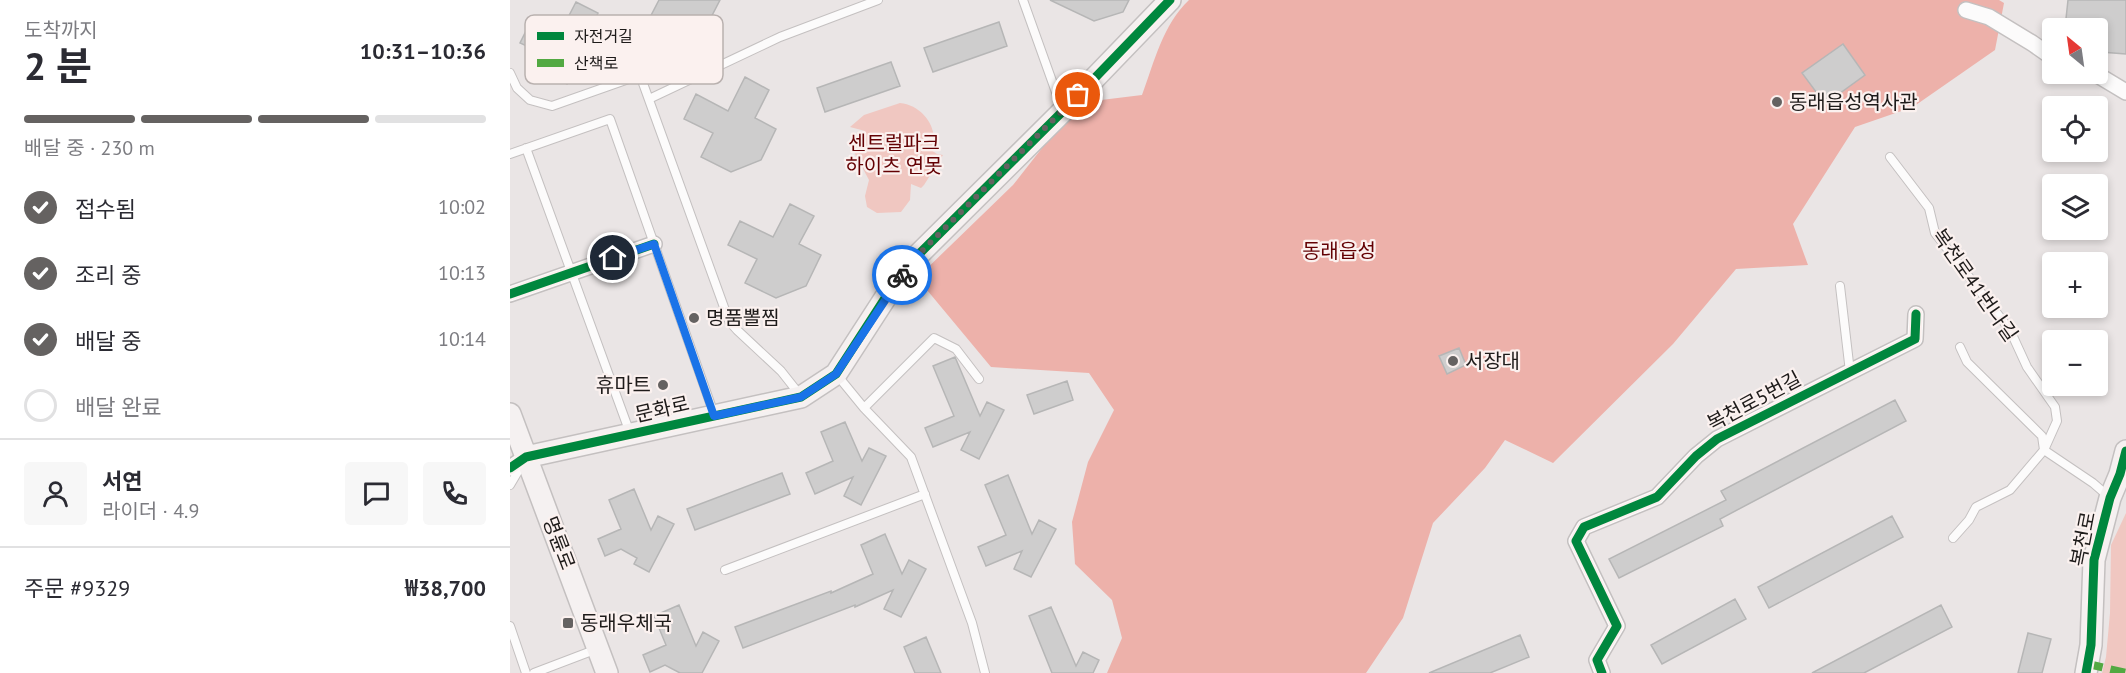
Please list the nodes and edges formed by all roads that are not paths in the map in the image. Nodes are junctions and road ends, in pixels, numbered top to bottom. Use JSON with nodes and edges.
{"nodes":[{"id":1,"x":878,"y":0,"type":"edge"},
{"id":2,"x":1023,"y":0,"type":"edge"},
{"id":3,"x":1170,"y":0,"type":"edge"},
{"id":4,"x":1966,"y":10,"type":"dead end"},
{"id":5,"x":2042,"y":50,"type":"edge"},
{"id":6,"x":723,"y":64,"type":"edge"},
{"id":7,"x":510,"y":73,"type":"edge"},
{"id":8,"x":2108,"y":81,"type":"edge"},
{"id":9,"x":614,"y":84,"type":"edge"},
{"id":10,"x":643,"y":84,"type":"edge"},
{"id":11,"x":681,"y":84,"type":"edge"},
{"id":12,"x":2126,"y":92,"type":"edge"},
{"id":13,"x":649,"y":99,"type":"junction"},
{"id":14,"x":1063,"y":111,"type":"junction"},
{"id":15,"x":526,"y":148,"type":"junction"},
{"id":16,"x":510,"y":154,"type":"edge"},
{"id":17,"x":1890,"y":157,"type":"dead end"},
{"id":18,"x":654,"y":244,"type":"junction"},
{"id":19,"x":572,"y":272,"type":"junction"},
{"id":20,"x":1840,"y":286,"type":"dead end"},
{"id":21,"x":511,"y":289,"type":"edge"},
{"id":22,"x":1916,"y":314,"type":"dead end"},
{"id":23,"x":1960,"y":347,"type":"dead end"},
{"id":24,"x":1850,"y":372,"type":"junction"},
{"id":25,"x":836,"y":374,"type":"junction"},
{"id":26,"x":979,"y":379,"type":"dead end"},
{"id":27,"x":801,"y":397,"type":"junction"},
{"id":28,"x":864,"y":408,"type":"junction"},
{"id":29,"x":510,"y":414,"type":"edge"},
{"id":30,"x":714,"y":416,"type":"junction"},
{"id":31,"x":631,"y":434,"type":"junction"},
{"id":32,"x":2044,"y":450,"type":"junction"},
{"id":33,"x":2126,"y":451,"type":"edge"},
{"id":34,"x":518,"y":463,"type":"edge"},
{"id":35,"x":510,"y":485,"type":"edge"},
{"id":36,"x":925,"y":494,"type":"junction"},
{"id":37,"x":2110,"y":498,"type":"junction"},
{"id":38,"x":1953,"y":538,"type":"dead end"},
{"id":39,"x":725,"y":570,"type":"dead end"},
{"id":40,"x":510,"y":626,"type":"edge"},
{"id":41,"x":598,"y":649,"type":"junction"},
{"id":42,"x":526,"y":673,"type":"edge"},
{"id":43,"x":534,"y":673,"type":"edge"},
{"id":44,"x":607,"y":673,"type":"edge"},
{"id":45,"x":984,"y":673,"type":"edge"},
{"id":46,"x":1602,"y":673,"type":"edge"},
{"id":47,"x":2086,"y":673,"type":"edge"}],
"edges":[{"from":1,"to":6,"type":"lane"},
{"from":2,"to":14,"type":"lane"},
{"from":3,"to":14,"type":"street","name":"문화로"},
{"from":4,"to":5,"type":"street"},
{"from":7,"to":9,"type":"lane"},
{"from":8,"to":12,"type":"street"},
{"from":10,"to":13,"type":"lane"},
{"from":11,"to":13,"type":"lane"},
{"from":13,"to":27,"type":"lane"},
{"from":14,"to":25,"type":"street","name":"문화로"},
{"from":15,"to":16,"type":"lane"},
{"from":15,"to":18,"type":"lane","name":"문화로"},
{"from":15,"to":19,"type":"lane","name":"문화로"},
{"from":17,"to":32,"type":"lane","name":"복천로41번나길"},
{"from":18,"to":19,"type":"street"},
{"from":18,"to":30,"type":"lane","name":"문화로"},
{"from":19,"to":21,"type":"street"},
{"from":19,"to":31,"type":"lane","name":"문화로"},
{"from":20,"to":24,"type":"lane"},
{"from":22,"to":24,"type":"street","name":"복천로5번길"},
{"from":23,"to":32,"type":"lane"},
{"from":24,"to":46,"type":"street","name":"복천로5번길"},
{"from":25,"to":27,"type":"street","name":"문화로"},
{"from":25,"to":28,"type":"lane"},
{"from":26,"to":28,"type":"lane"},
{"from":27,"to":30,"type":"street","name":"문화로"},
{"from":28,"to":36,"type":"lane"},
{"from":29,"to":34,"type":"street","name":"명륜로"},
{"from":30,"to":31,"type":"street","name":"문화로"},
{"from":31,"to":34,"type":"street","name":"문화로"},
{"from":32,"to":37,"type":"lane"},
{"from":32,"to":38,"type":"lane","name":"복천로41번나길"},
{"from":33,"to":37,"type":"street","name":"복천로"},
{"from":34,"to":35,"type":"lane"},
{"from":34,"to":41,"type":"street","name":"명륜로"},
{"from":36,"to":39,"type":"lane"},
{"from":36,"to":45,"type":"lane"},
{"from":37,"to":47,"type":"street","name":"복천로"},
{"from":40,"to":42,"type":"lane"},
{"from":41,"to":43,"type":"lane"},
{"from":41,"to":44,"type":"street","name":"명륜로"}]}
